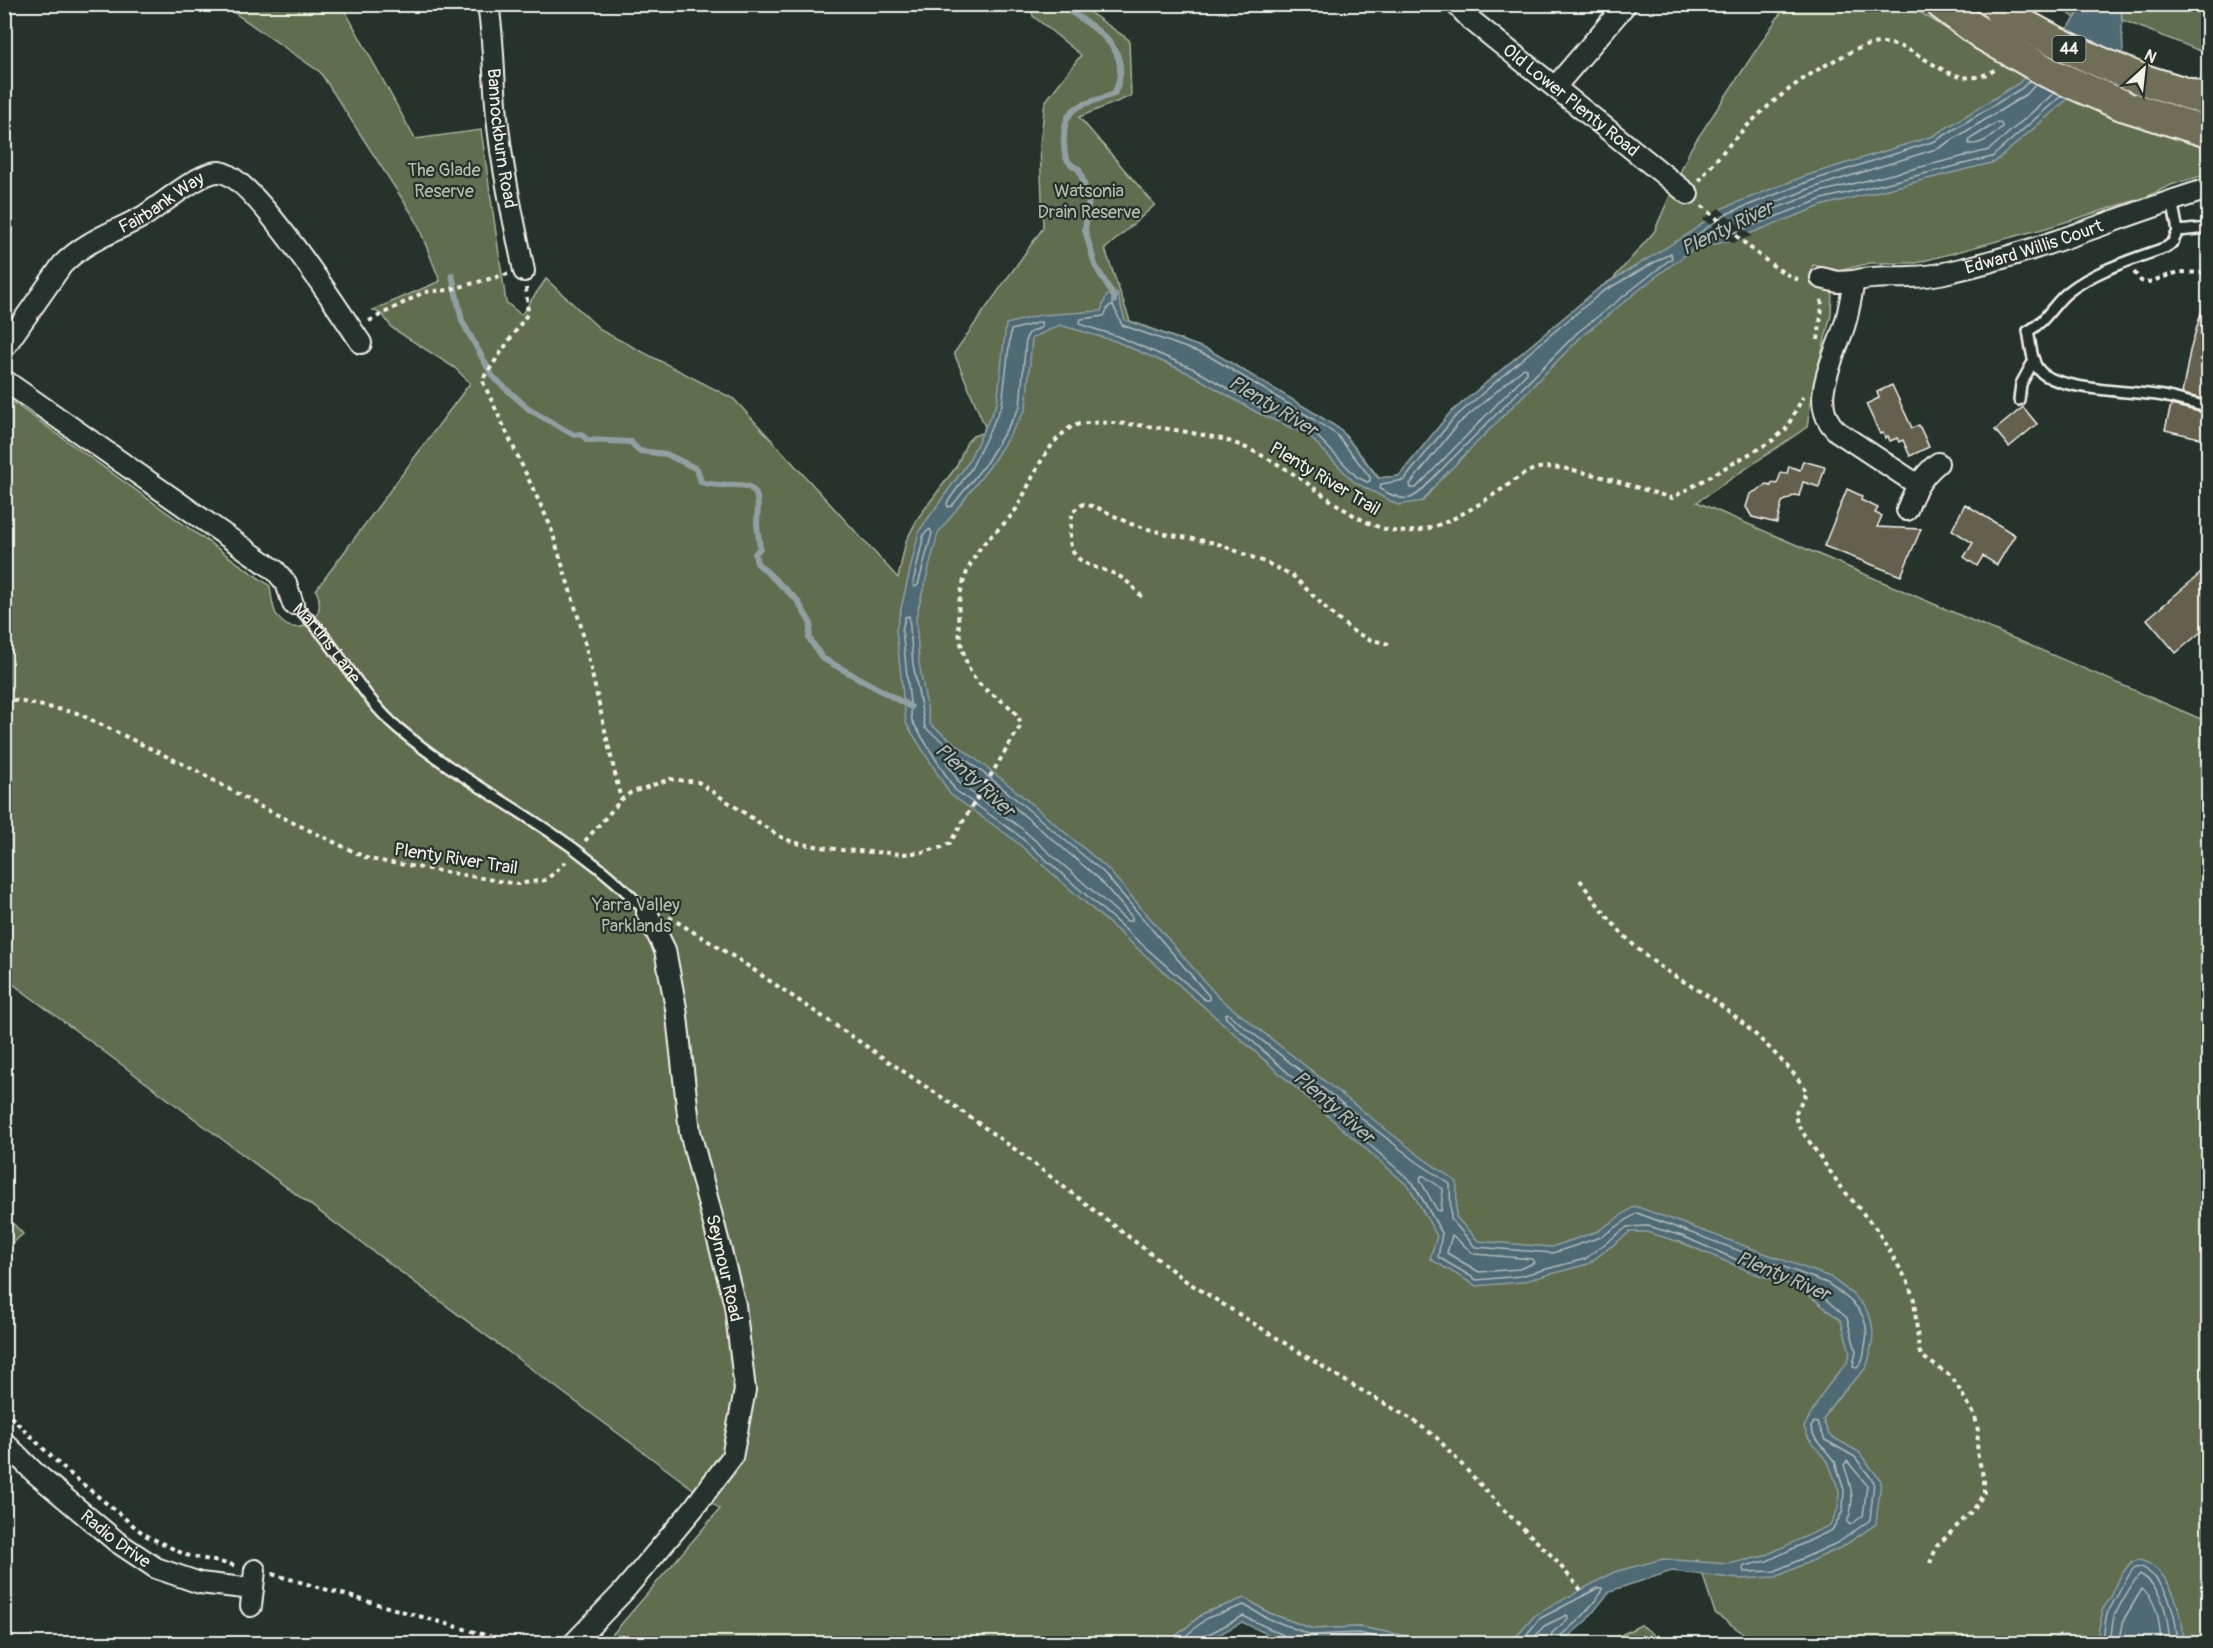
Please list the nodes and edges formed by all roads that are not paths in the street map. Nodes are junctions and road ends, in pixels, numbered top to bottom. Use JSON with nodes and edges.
{"nodes":[{"id":1,"x":488,"y":4,"type":"edge"},
{"id":2,"x":1456,"y":4,"type":"edge"},
{"id":3,"x":1626,"y":4,"type":"edge"},
{"id":4,"x":1941,"y":4,"type":"edge"},
{"id":5,"x":1991,"y":17,"type":"edge"},
{"id":6,"x":1555,"y":87,"type":"junction"},
{"id":7,"x":2208,"y":100,"type":"edge"},
{"id":8,"x":2208,"y":132,"type":"edge"},
{"id":9,"x":2208,"y":189,"type":"edge"},
{"id":10,"x":1688,"y":194,"type":"road end"},
{"id":11,"x":2172,"y":200,"type":"junction"},
{"id":12,"x":2208,"y":228,"type":"edge"},
{"id":13,"x":2178,"y":231,"type":"junction"},
{"id":14,"x":524,"y":271,"type":"road end"},
{"id":15,"x":1854,"y":281,"type":"junction"},
{"id":16,"x":1816,"y":284,"type":"road end"},
{"id":17,"x":357,"y":337,"type":"road end"},
{"id":18,"x":4,"y":348,"type":"edge"},
{"id":19,"x":2034,"y":360,"type":"junction"},
{"id":20,"x":4,"y":380,"type":"edge"},
{"id":21,"x":2019,"y":400,"type":"dead end"},
{"id":22,"x":2208,"y":407,"type":"edge"},
{"id":23,"x":1938,"y":463,"type":"dead end"},
{"id":24,"x":1918,"y":485,"type":"junction"},
{"id":25,"x":1907,"y":510,"type":"dead end"},
{"id":26,"x":293,"y":604,"type":"joint"},
{"id":27,"x":646,"y":913,"type":"joint"},
{"id":28,"x":4,"y":1442,"type":"edge"},
{"id":29,"x":253,"y":1588,"type":"dead end"},
{"id":30,"x":573,"y":1644,"type":"edge"}],
"edges":[{"from":1,"to":14,"type":"street","name":"Bannockburn Road"},
{"from":2,"to":6,"type":"street","name":"Old Lower Plenty Road"},
{"from":3,"to":6,"type":"street"},
{"from":4,"to":5,"type":"main road","number":"44"},
{"from":5,"to":7,"type":"main road","number":"44","bridge":true},
{"from":5,"to":8,"type":"main road","number":"44","bridge":true},
{"from":6,"to":10,"type":"street","name":"Old Lower Plenty Road"},
{"from":9,"to":11,"type":"street","name":"Edward Willis Court"},
{"from":11,"to":13,"type":"lane"},
{"from":11,"to":15,"type":"street","name":"Edward Willis Court"},
{"from":12,"to":13,"type":"lane"},
{"from":13,"to":19,"type":"lane"},
{"from":15,"to":16,"type":"street","name":"Edward Willis Court"},
{"from":15,"to":24,"type":"street"},
{"from":17,"to":18,"type":"street","name":"Fairbank Way"},
{"from":19,"to":21,"type":"lane"},
{"from":19,"to":22,"type":"lane"},
{"from":20,"to":26,"type":"street","name":"Martins Lane"},
{"from":23,"to":24,"type":"street"},
{"from":24,"to":25,"type":"street"},
{"from":26,"to":27,"type":"lane","name":"Martins Lane"},
{"from":27,"to":30,"type":"street","name":"Seymour Road"},
{"from":28,"to":29,"type":"street","name":"Radio Drive"}]}
